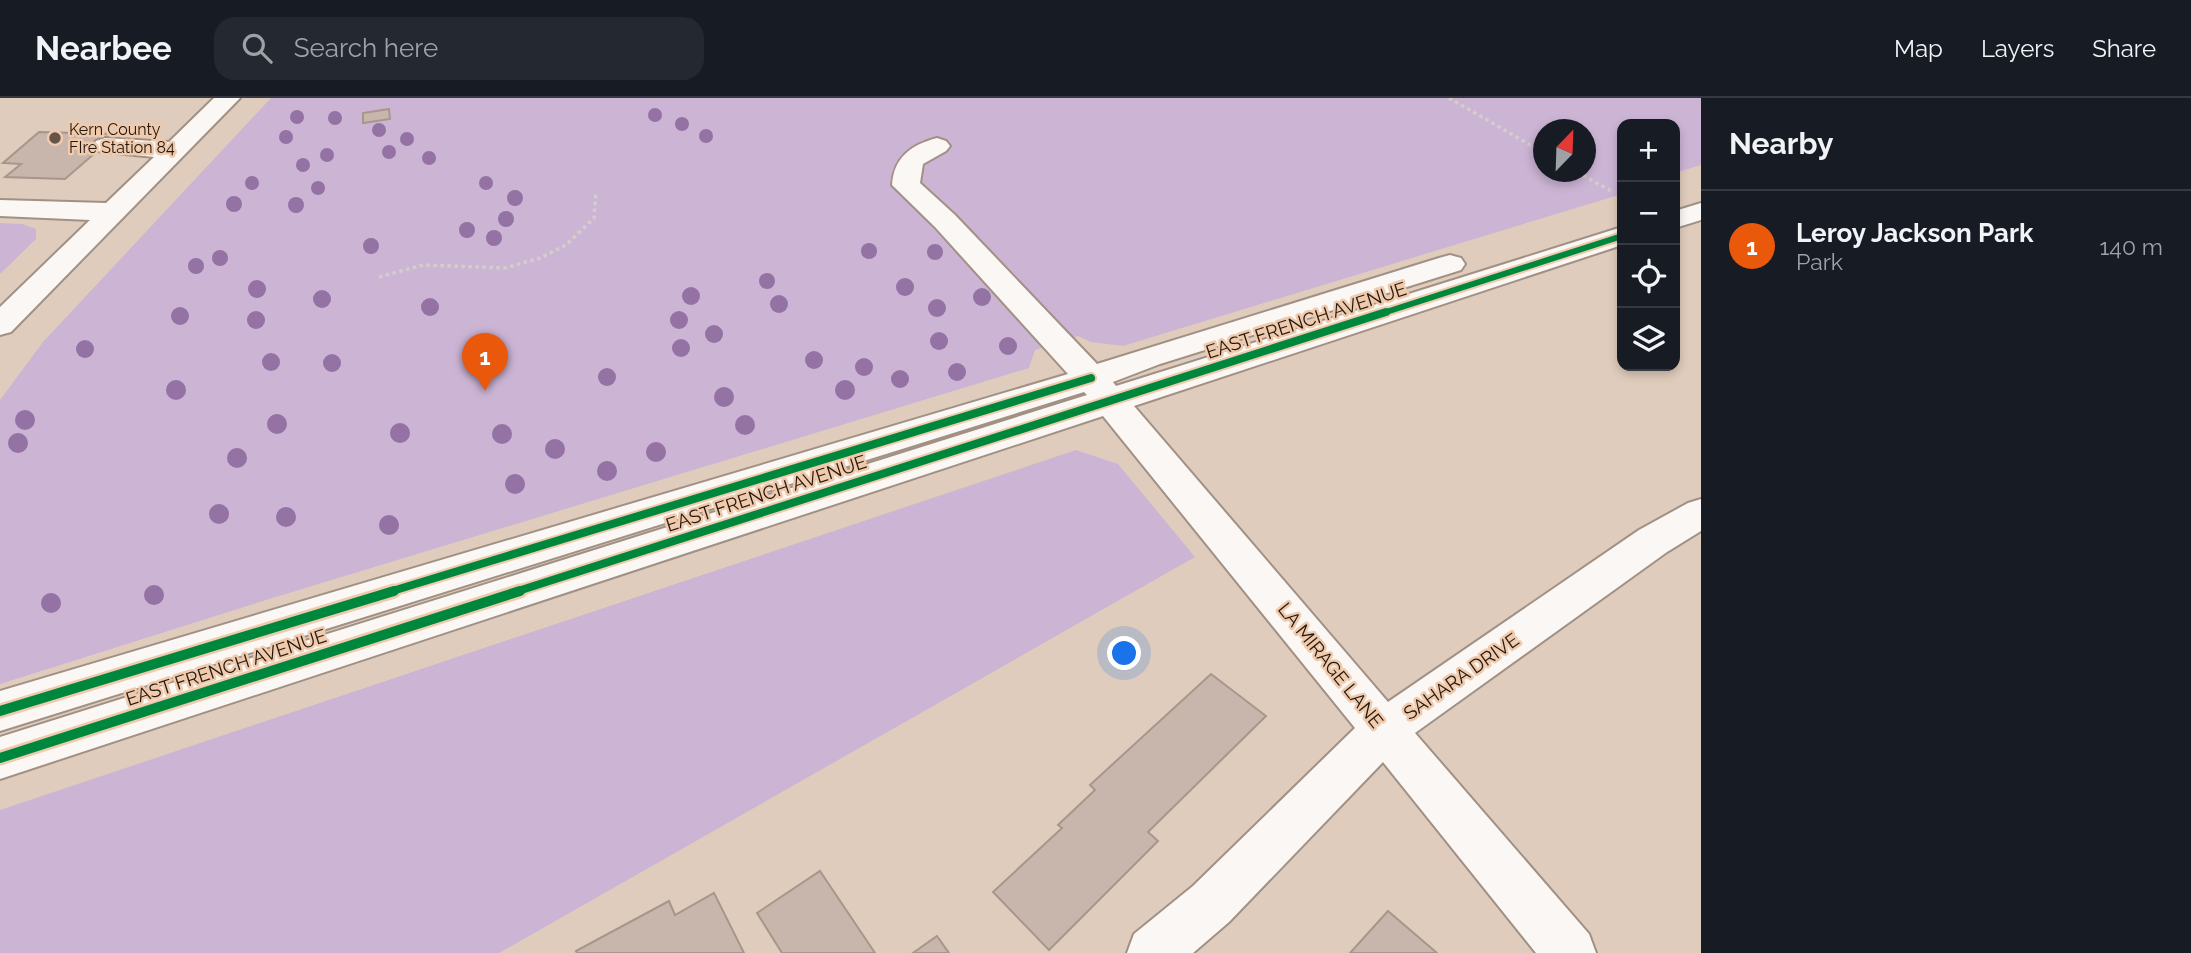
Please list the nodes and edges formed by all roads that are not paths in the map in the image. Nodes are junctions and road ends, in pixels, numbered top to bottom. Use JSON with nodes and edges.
{"nodes":[{"id":1,"x":228,"y":98,"type":"edge"},
{"id":2,"x":105,"y":146,"type":"dead end"},
{"id":3,"x":937,"y":146,"type":"dead end"},
{"id":4,"x":176,"y":150,"type":"junction"},
{"id":5,"x":1701,"y":187,"type":"edge"},
{"id":6,"x":1680,"y":193,"type":"edge"},
{"id":7,"x":1617,"y":201,"type":"edge"},
{"id":8,"x":0,"y":208,"type":"edge"},
{"id":9,"x":1701,"y":211,"type":"edge"},
{"id":10,"x":115,"y":212,"type":"junction"},
{"id":11,"x":1680,"y":218,"type":"edge"},
{"id":12,"x":1617,"y":237,"type":"edge"},
{"id":13,"x":0,"y":325,"type":"edge"},
{"id":14,"x":1101,"y":389,"type":"junction"},
{"id":15,"x":1701,"y":513,"type":"edge"},
{"id":16,"x":0,"y":710,"type":"edge"},
{"id":17,"x":1384,"y":730,"type":"junction"},
{"id":18,"x":0,"y":758,"type":"edge"},
{"id":19,"x":1153,"y":953,"type":"edge"},
{"id":20,"x":1570,"y":953,"type":"edge"}],
"edges":[{"from":1,"to":4,"type":"street"},
{"from":2,"to":4,"type":"street"},
{"from":3,"to":14,"type":"street","name":"LA MIRAGE LANE"},
{"from":4,"to":10,"type":"street"},
{"from":5,"to":6,"type":"street"},
{"from":7,"to":14,"type":"street","name":"EAST FRENCH AVENUE"},
{"from":8,"to":10,"type":"street"},
{"from":9,"to":11,"type":"street"},
{"from":10,"to":13,"type":"street"},
{"from":12,"to":14,"type":"street","name":"EAST FRENCH AVENUE"},
{"from":14,"to":16,"type":"street","name":"EAST FRENCH AVENUE"},
{"from":14,"to":17,"type":"street","name":"LA MIRAGE LANE"},
{"from":14,"to":18,"type":"street","name":"EAST FRENCH AVENUE"},
{"from":15,"to":17,"type":"street","name":"SAHARA DRIVE"},
{"from":17,"to":19,"type":"street","name":"SAHARA DRIVE"},
{"from":17,"to":20,"type":"street","name":"LA MIRAGE LANE"}]}
